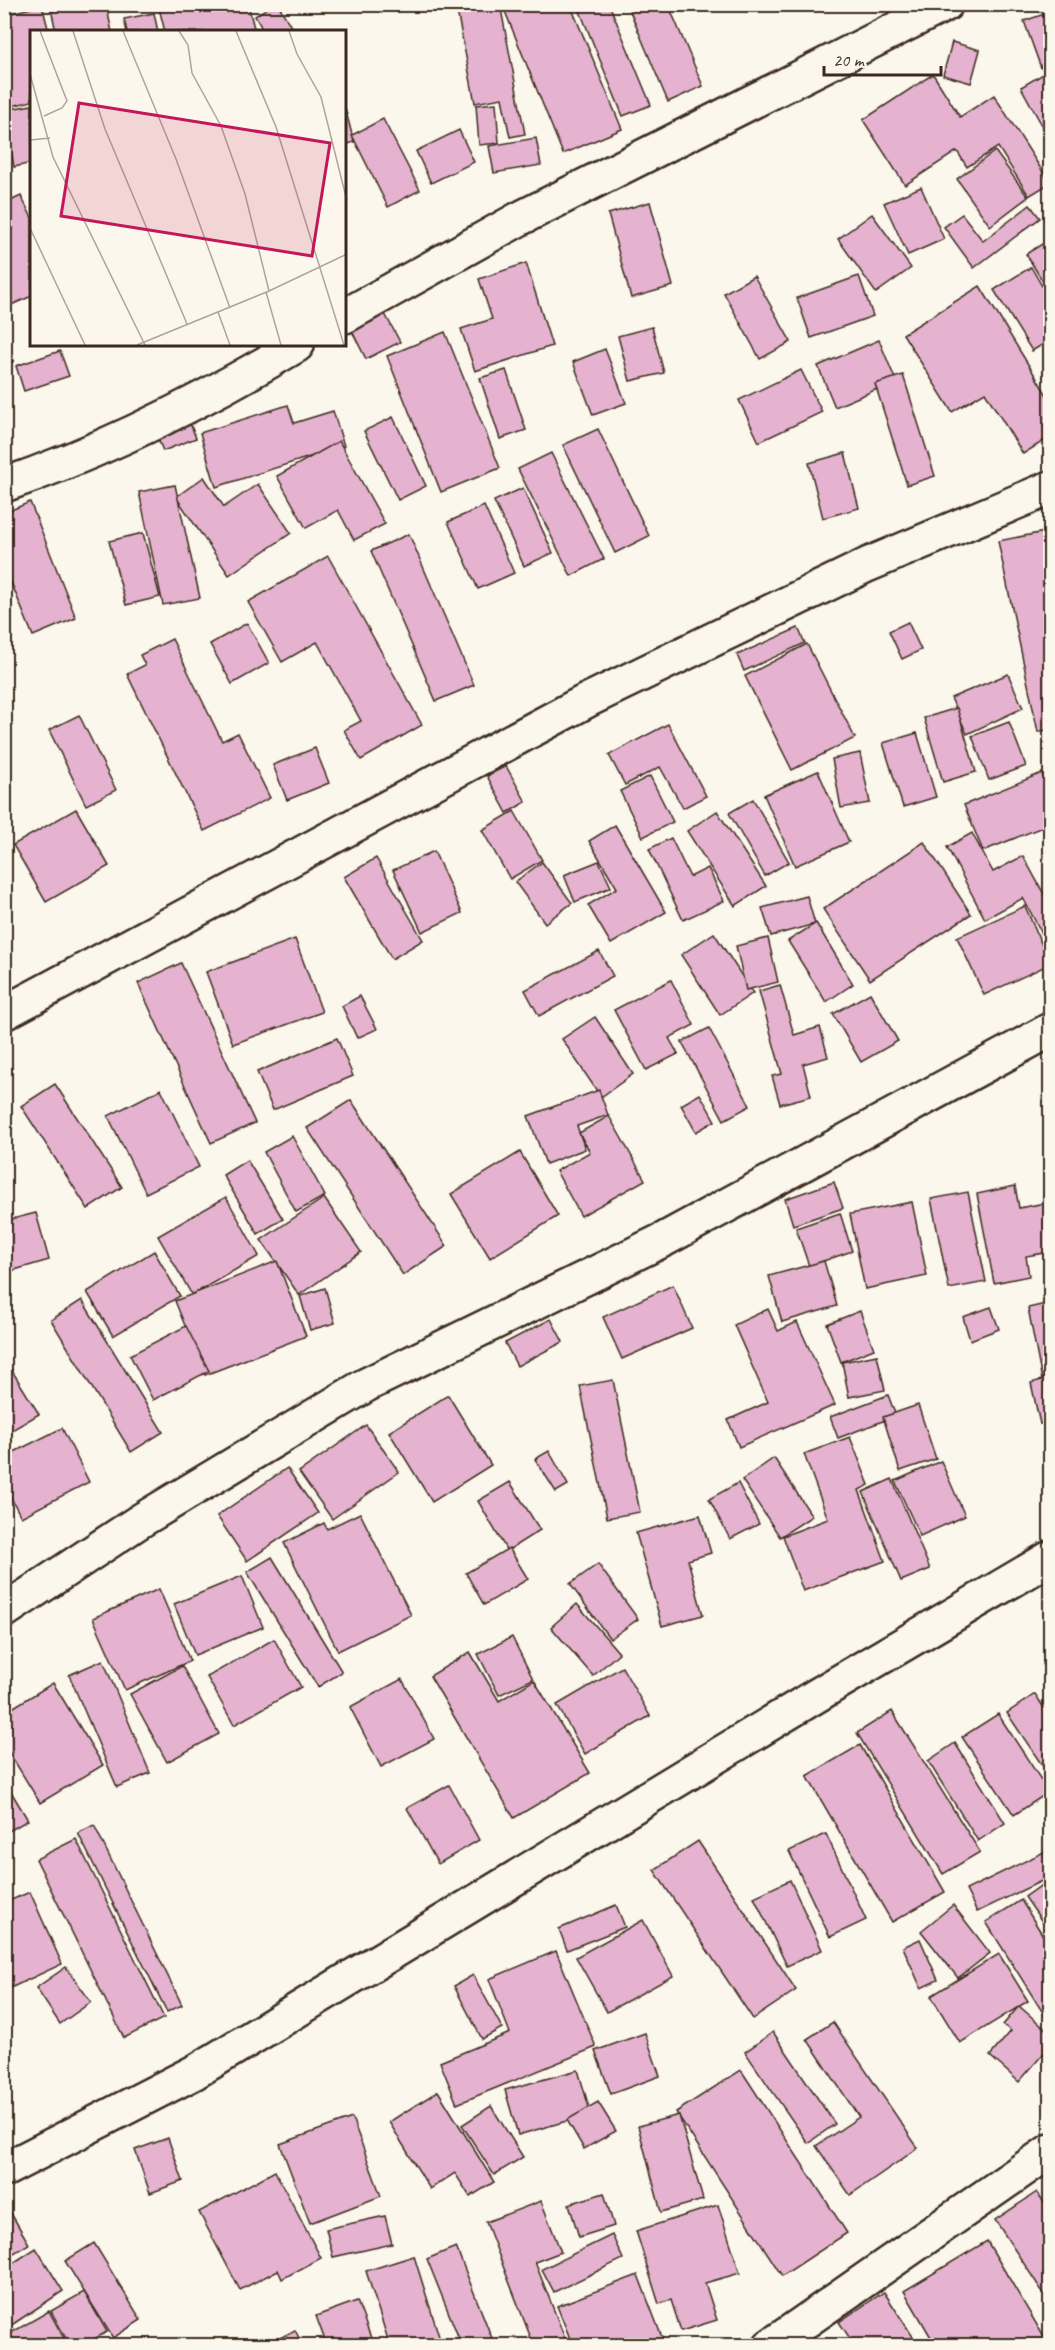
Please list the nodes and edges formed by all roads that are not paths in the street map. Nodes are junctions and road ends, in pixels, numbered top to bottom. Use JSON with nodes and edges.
{"nodes":[{"id":1,"x":946,"y":4,"type":"edge"},
{"id":2,"x":346,"y":315,"type":"edge"},
{"id":3,"x":295,"y":346,"type":"edge"},
{"id":4,"x":4,"y":485,"type":"edge"},
{"id":5,"x":1050,"y":488,"type":"edge"},
{"id":6,"x":4,"y":1013,"type":"edge"},
{"id":7,"x":1050,"y":1030,"type":"edge"},
{"id":8,"x":1050,"y":1558,"type":"edge"},
{"id":9,"x":4,"y":1611,"type":"edge"},
{"id":10,"x":1050,"y":2151,"type":"edge"},
{"id":11,"x":4,"y":2170,"type":"edge"},
{"id":12,"x":770,"y":2346,"type":"edge"}],
"edges":[{"from":1,"to":2,"type":"street"},
{"from":3,"to":4,"type":"street"},
{"from":5,"to":6,"type":"street"},
{"from":7,"to":9,"type":"street"},
{"from":8,"to":11,"type":"street"},
{"from":10,"to":12,"type":"street"}]}
